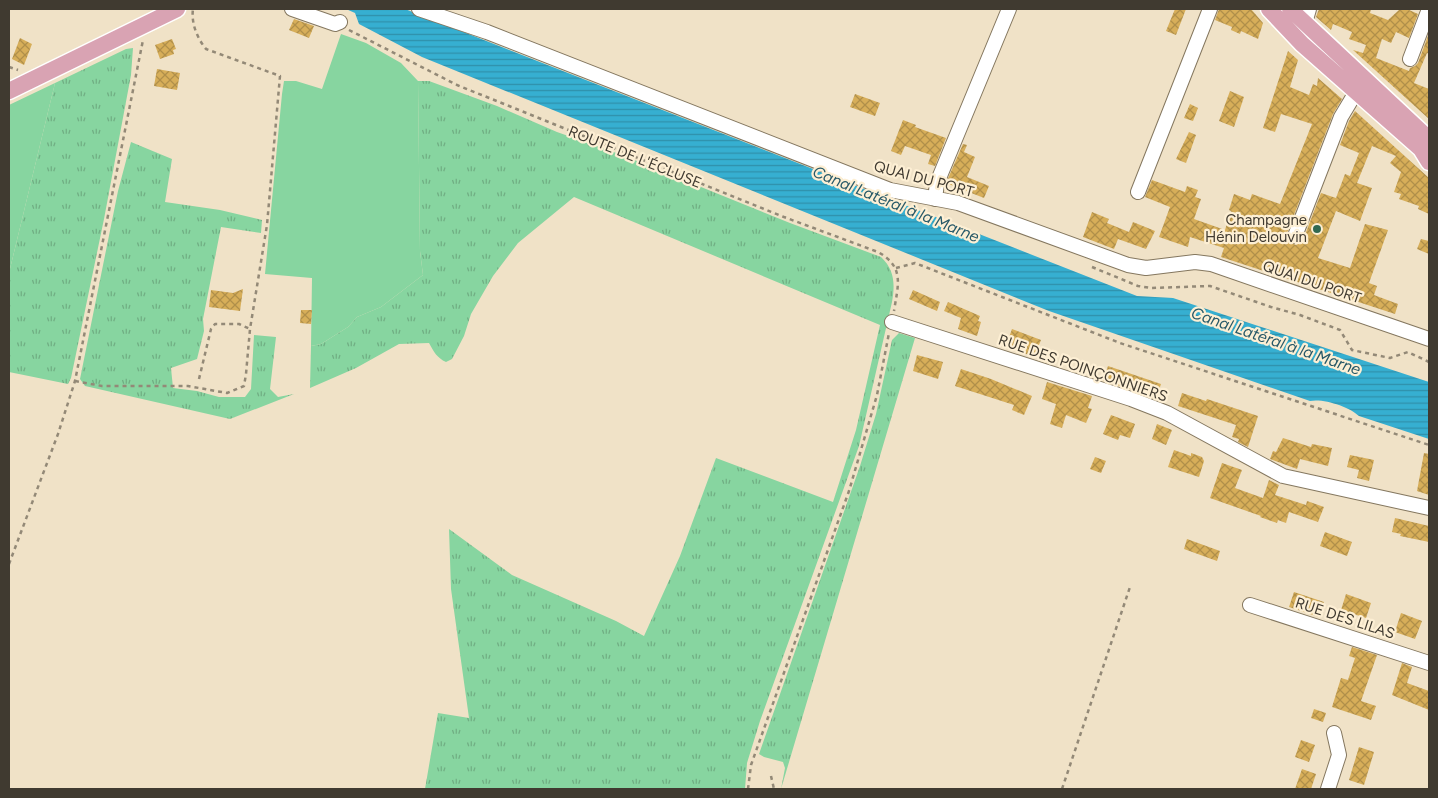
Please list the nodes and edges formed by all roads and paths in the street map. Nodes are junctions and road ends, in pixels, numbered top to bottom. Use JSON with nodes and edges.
{"nodes":[{"id":1,"x":177,"y":9,"type":"edge"},
{"id":2,"x":193,"y":9,"type":"edge"},
{"id":3,"x":292,"y":9,"type":"edge"},
{"id":4,"x":419,"y":9,"type":"edge"},
{"id":5,"x":1009,"y":9,"type":"edge"},
{"id":6,"x":1210,"y":9,"type":"edge"},
{"id":7,"x":1269,"y":9,"type":"edge"},
{"id":8,"x":1290,"y":9,"type":"edge"},
{"id":9,"x":1429,"y":9,"type":"edge"},
{"id":10,"x":1307,"y":16,"type":"edge"},
{"id":11,"x":340,"y":22,"type":"dead end"},
{"id":12,"x":146,"y":24,"type":"junction"},
{"id":13,"x":351,"y":32,"type":"dead end"},
{"id":14,"x":1410,"y":59,"type":"dead end"},
{"id":15,"x":9,"y":91,"type":"edge"},
{"id":16,"x":1356,"y":92,"type":"junction"},
{"id":17,"x":1429,"y":139,"type":"edge"},
{"id":18,"x":1429,"y":162,"type":"edge"},
{"id":19,"x":1138,"y":192,"type":"dead end"},
{"id":20,"x":935,"y":199,"type":"junction"},
{"id":21,"x":1295,"y":236,"type":"dead end"},
{"id":22,"x":1088,"y":265,"type":"dead end"},
{"id":23,"x":896,"y":268,"type":"junction"},
{"id":24,"x":892,"y":322,"type":"junction"},
{"id":25,"x":250,"y":329,"type":"junction"},
{"id":26,"x":1429,"y":339,"type":"edge"},
{"id":27,"x":1429,"y":362,"type":"edge"},
{"id":28,"x":199,"y":379,"type":"dead end"},
{"id":29,"x":75,"y":381,"type":"junction"},
{"id":30,"x":1429,"y":445,"type":"edge"},
{"id":31,"x":1429,"y":508,"type":"edge"},
{"id":32,"x":9,"y":564,"type":"edge"},
{"id":33,"x":1130,"y":587,"type":"dead end"},
{"id":34,"x":1250,"y":604,"type":"dead end"},
{"id":35,"x":1429,"y":663,"type":"edge"},
{"id":36,"x":1334,"y":733,"type":"dead end"},
{"id":37,"x":771,"y":776,"type":"dead end"},
{"id":38,"x":748,"y":789,"type":"edge"},
{"id":39,"x":774,"y":789,"type":"edge"},
{"id":40,"x":1062,"y":789,"type":"edge"},
{"id":41,"x":1328,"y":789,"type":"edge"}],
"edges":[{"from":1,"to":12,"type":"main road"},
{"from":2,"to":25,"type":"path"},
{"from":3,"to":11,"type":"street"},
{"from":4,"to":20,"type":"street","name":"QUAI DU PORT"},
{"from":5,"to":20,"type":"street"},
{"from":6,"to":19,"type":"street"},
{"from":7,"to":16,"type":"main road"},
{"from":8,"to":10,"type":"main road"},
{"from":9,"to":14,"type":"street"},
{"from":10,"to":17,"type":"main road"},
{"from":12,"to":15,"type":"main road"},
{"from":12,"to":29,"type":"path"},
{"from":13,"to":23,"type":"path","name":"ROUTE DE L'ÉCLUSE"},
{"from":16,"to":18,"type":"main road"},
{"from":16,"to":21,"type":"street"},
{"from":20,"to":26,"type":"street","name":"QUAI DU PORT"},
{"from":22,"to":27,"type":"path"},
{"from":23,"to":24,"type":"path"},
{"from":23,"to":30,"type":"path"},
{"from":24,"to":31,"type":"street","name":"RUE DES POINÇONNIERS"},
{"from":24,"to":38,"type":"path"},
{"from":25,"to":28,"type":"path"},
{"from":25,"to":29,"type":"path"},
{"from":29,"to":32,"type":"path"},
{"from":33,"to":40,"type":"path"},
{"from":34,"to":35,"type":"street","name":"RUE DES LILAS"},
{"from":36,"to":41,"type":"street"},
{"from":37,"to":39,"type":"path"}]}
